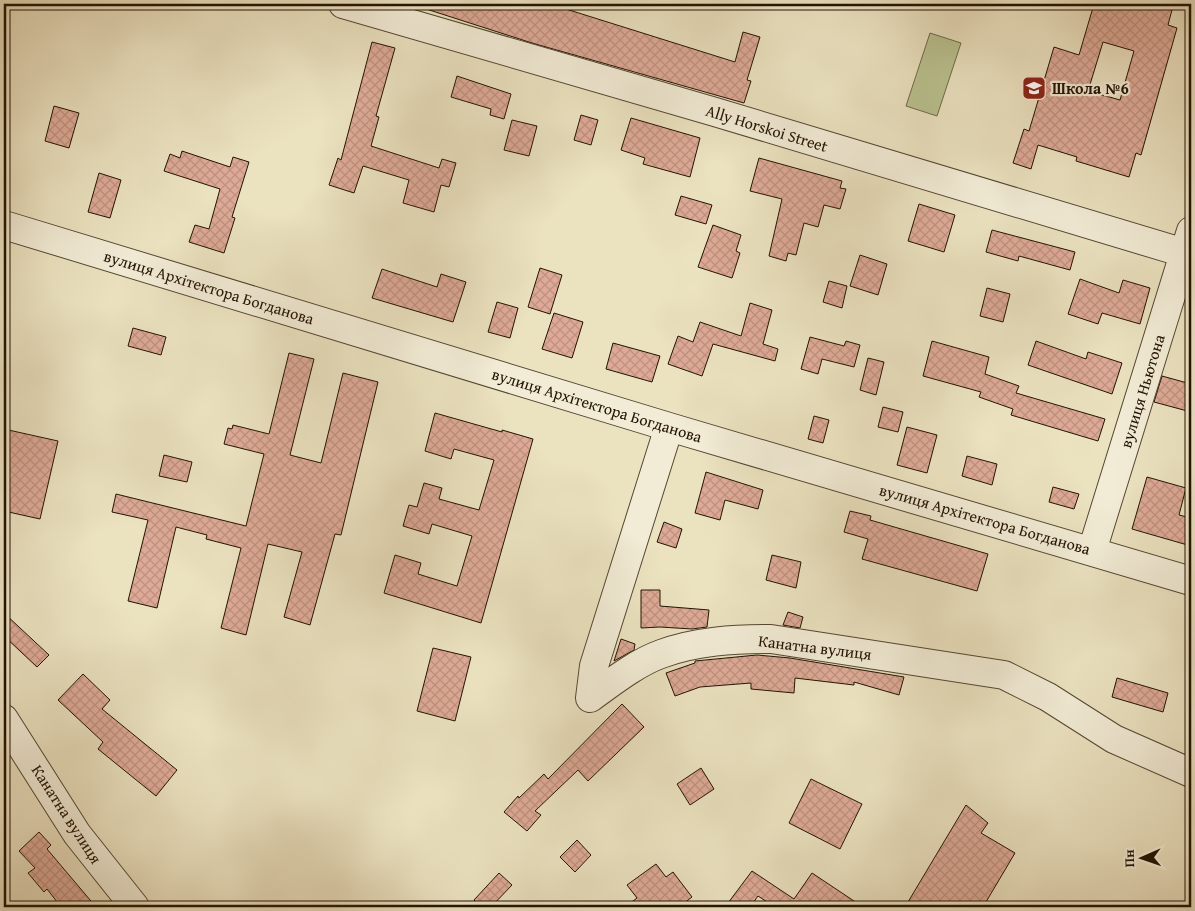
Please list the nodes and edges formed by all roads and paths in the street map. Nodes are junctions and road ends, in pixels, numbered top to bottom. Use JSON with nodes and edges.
{"nodes":[{"id":1,"x":343,"y":4,"type":"edge"},
{"id":2,"x":4,"y":225,"type":"edge"},
{"id":3,"x":1189,"y":246,"type":"edge"},
{"id":4,"x":670,"y":427,"type":"junction"},
{"id":5,"x":1092,"y":550,"type":"junction"},
{"id":6,"x":1191,"y":581,"type":"edge"},
{"id":7,"x":4,"y":719,"type":"edge"},
{"id":8,"x":1191,"y":773,"type":"edge"},
{"id":9,"x":135,"y":907,"type":"edge"}],
"edges":[{"from":1,"to":3,"type":"street","name":"Ally Horskoi Street"},
{"from":2,"to":4,"type":"street","name":"вулиця Архітектора Богданова"},
{"from":3,"to":5,"type":"street","name":"вулиця Ньютона"},
{"from":4,"to":5,"type":"street","name":"вулиця Архітектора Богданова"},
{"from":4,"to":8,"type":"street","name":"Канатна вулиця"},
{"from":5,"to":6,"type":"street","name":"вулиця Архітектора Богданова"},
{"from":7,"to":9,"type":"street","name":"Канатна вулиця"}]}
